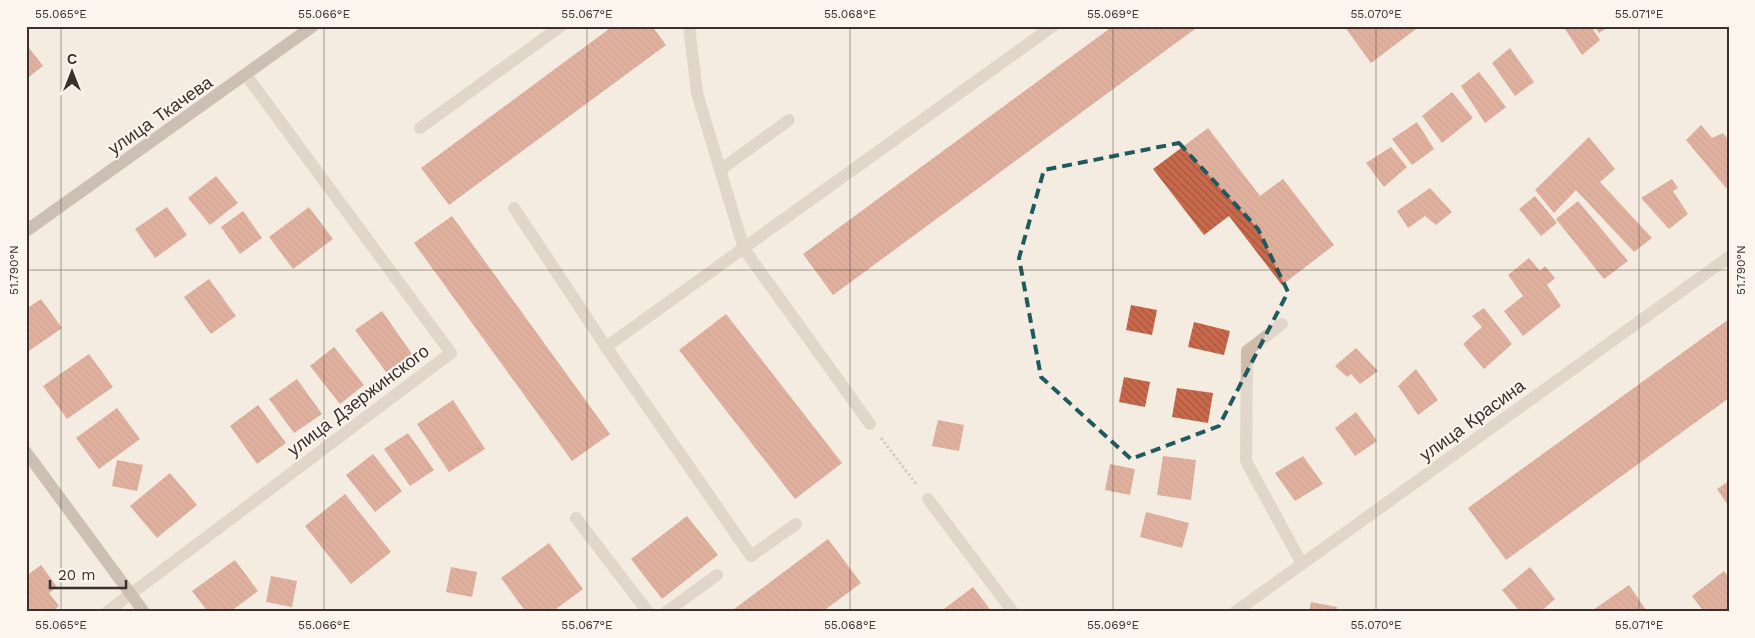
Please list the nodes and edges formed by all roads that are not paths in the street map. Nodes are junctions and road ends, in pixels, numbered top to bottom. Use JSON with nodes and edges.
{"nodes":[{"id":1,"x":313,"y":26,"type":"edge"},
{"id":2,"x":561,"y":26,"type":"edge"},
{"id":3,"x":689,"y":26,"type":"edge"},
{"id":4,"x":1052,"y":26,"type":"edge"},
{"id":5,"x":246,"y":75,"type":"junction"},
{"id":6,"x":789,"y":120,"type":"dead end"},
{"id":7,"x":420,"y":128,"type":"dead end"},
{"id":8,"x":720,"y":170,"type":"junction"},
{"id":9,"x":514,"y":208,"type":"dead end"},
{"id":10,"x":26,"y":231,"type":"edge"},
{"id":11,"x":744,"y":249,"type":"junction"},
{"id":12,"x":1729,"y":258,"type":"edge"},
{"id":13,"x":1282,"y":324,"type":"dead end"},
{"id":14,"x":606,"y":347,"type":"junction"},
{"id":15,"x":870,"y":424,"type":"road end"},
{"id":16,"x":26,"y":452,"type":"edge"},
{"id":17,"x":928,"y":499,"type":"road end"},
{"id":18,"x":576,"y":518,"type":"dead end"},
{"id":19,"x":796,"y":524,"type":"dead end"},
{"id":20,"x":1302,"y":564,"type":"junction"},
{"id":21,"x":717,"y":575,"type":"dead end"},
{"id":22,"x":131,"y":593,"type":"junction"},
{"id":23,"x":107,"y":612,"type":"edge"},
{"id":24,"x":144,"y":612,"type":"edge"},
{"id":25,"x":648,"y":612,"type":"edge"},
{"id":26,"x":666,"y":612,"type":"edge"},
{"id":27,"x":1013,"y":612,"type":"edge"},
{"id":28,"x":1235,"y":612,"type":"edge"}],
"edges":[{"from":1,"to":5,"type":"street","name":"улица Ткачева"},
{"from":2,"to":7,"type":"street"},
{"from":3,"to":8,"type":"street"},
{"from":4,"to":11,"type":"street"},
{"from":5,"to":10,"type":"street","name":"улица Ткачева"},
{"from":5,"to":22,"type":"street","name":"улица Дзержинского"},
{"from":6,"to":8,"type":"street"},
{"from":8,"to":11,"type":"street"},
{"from":9,"to":14,"type":"street"},
{"from":11,"to":14,"type":"street"},
{"from":11,"to":15,"type":"street"},
{"from":12,"to":20,"type":"street","name":"улица Красина"},
{"from":13,"to":20,"type":"street"},
{"from":14,"to":19,"type":"street"},
{"from":16,"to":22,"type":"street"},
{"from":17,"to":27,"type":"street"},
{"from":18,"to":25,"type":"street"},
{"from":20,"to":28,"type":"street","name":"улица Красина"},
{"from":21,"to":26,"type":"street"},
{"from":22,"to":23,"type":"street","name":"улица Дзержинского"},
{"from":22,"to":24,"type":"street"}]}
